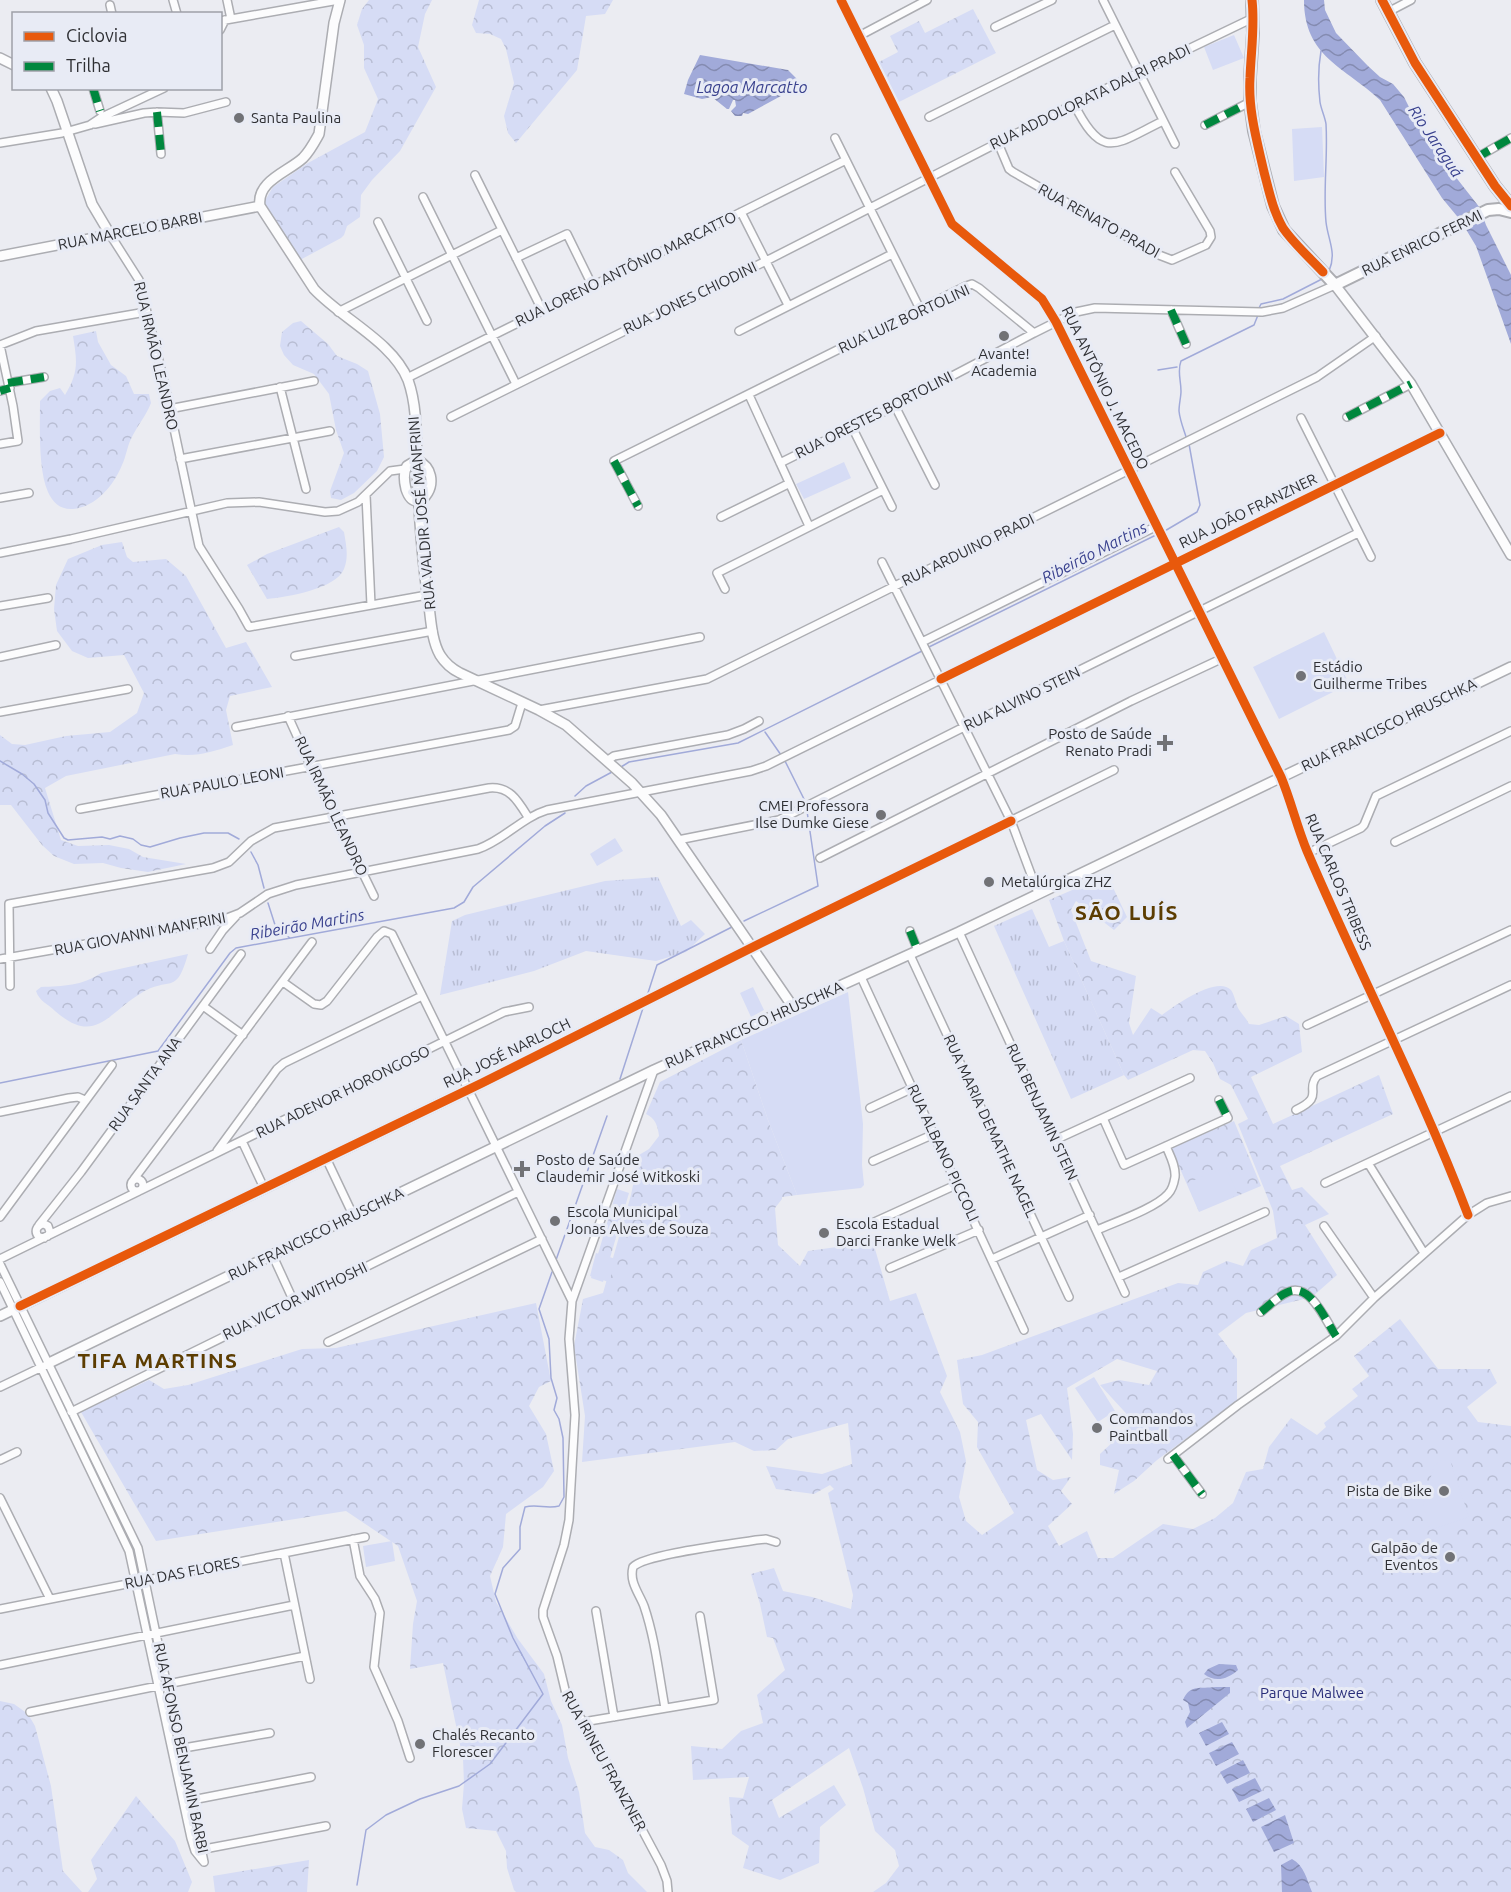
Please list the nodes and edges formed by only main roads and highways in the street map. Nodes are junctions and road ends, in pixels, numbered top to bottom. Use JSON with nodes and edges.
{"nodes":[{"id":1,"x":1252,"y":0,"type":"edge"},
{"id":2,"x":1382,"y":0,"type":"edge"},
{"id":3,"x":1492,"y":181,"type":"junction"},
{"id":4,"x":1511,"y":196,"type":"edge"},
{"id":5,"x":1511,"y":206,"type":"edge"},
{"id":6,"x":1511,"y":212,"type":"edge"}],
"edges":[{"from":1,"to":6,"type":"main road","name":"RUA ENRICO FERMI"},
{"from":2,"to":3,"type":"main road"},
{"from":3,"to":4,"type":"main road"},
{"from":3,"to":5,"type":"main road"}]}
